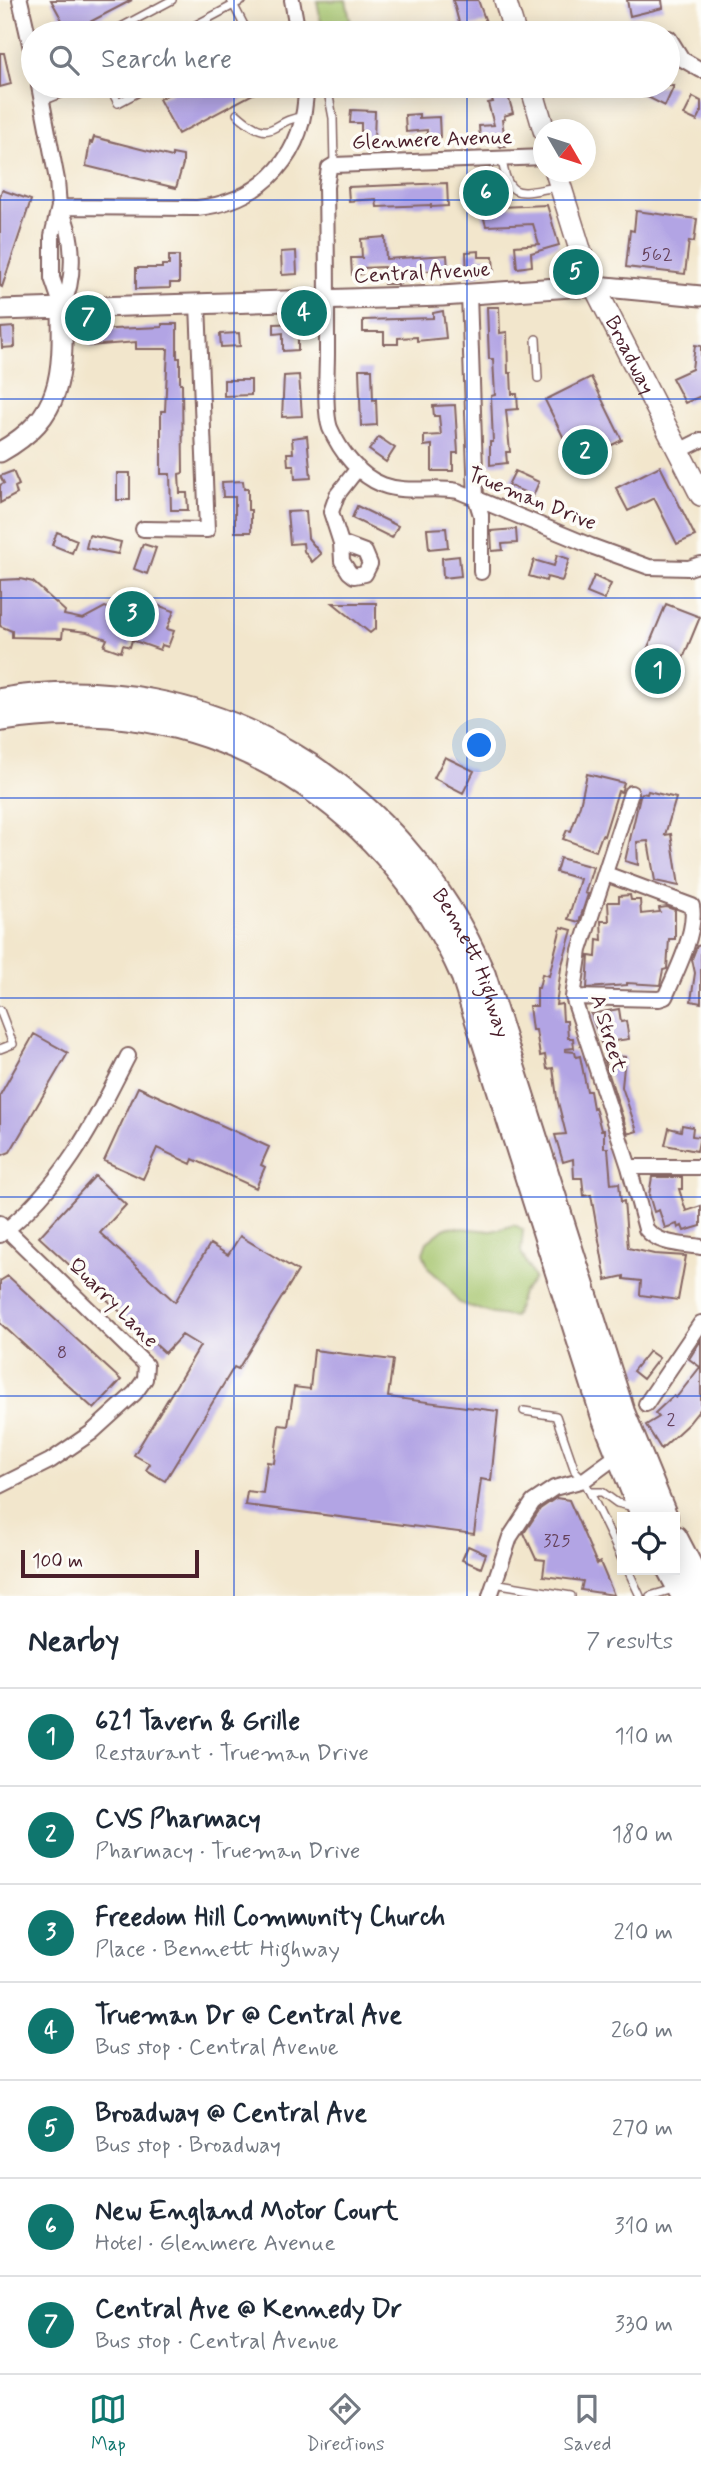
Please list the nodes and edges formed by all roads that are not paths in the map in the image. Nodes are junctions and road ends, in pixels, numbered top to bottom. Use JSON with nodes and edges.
{"nodes":[{"id":1,"x":20,"y":0,"type":"edge"},
{"id":2,"x":172,"y":0,"type":"edge"},
{"id":3,"x":243,"y":0,"type":"edge"},
{"id":4,"x":292,"y":0,"type":"edge"},
{"id":5,"x":505,"y":0,"type":"edge"},
{"id":6,"x":232,"y":2,"type":"edge"},
{"id":7,"x":25,"y":21,"type":"edge"},
{"id":8,"x":133,"y":21,"type":"edge"},
{"id":9,"x":201,"y":21,"type":"edge"},
{"id":10,"x":241,"y":21,"type":"edge"},
{"id":11,"x":296,"y":21,"type":"edge"},
{"id":12,"x":511,"y":21,"type":"edge"},
{"id":13,"x":680,"y":56,"type":"edge"},
{"id":14,"x":701,"y":70,"type":"edge"},
{"id":15,"x":42,"y":98,"type":"edge"},
{"id":16,"x":49,"y":98,"type":"edge"},
{"id":17,"x":305,"y":98,"type":"edge"},
{"id":18,"x":330,"y":98,"type":"edge"},
{"id":19,"x":535,"y":98,"type":"edge"},
{"id":20,"x":43,"y":101,"type":"junction"},
{"id":21,"x":237,"y":114,"type":"dead end"},
{"id":22,"x":304,"y":117,"type":"junction"},
{"id":23,"x":541,"y":119,"type":"edge"},
{"id":24,"x":533,"y":157,"type":"edge"},
{"id":25,"x":502,"y":158,"type":"junction"},
{"id":26,"x":334,"y":165,"type":"junction"},
{"id":27,"x":550,"y":182,"type":"edge"},
{"id":28,"x":560,"y":182,"type":"edge"},
{"id":29,"x":59,"y":207,"type":"junction"},
{"id":30,"x":594,"y":287,"type":"junction"},
{"id":31,"x":469,"y":294,"type":"junction"},
{"id":32,"x":701,"y":296,"type":"edge"},
{"id":33,"x":327,"y":300,"type":"junction"},
{"id":34,"x":198,"y":304,"type":"junction"},
{"id":35,"x":62,"y":307,"type":"junction"},
{"id":36,"x":0,"y":310,"type":"edge"},
{"id":37,"x":536,"y":339,"type":"dead end"},
{"id":38,"x":538,"y":378,"type":"dead end"},
{"id":39,"x":701,"y":440,"type":"edge"},
{"id":40,"x":679,"y":451,"type":"junction"},
{"id":41,"x":0,"y":452,"type":"edge"},
{"id":42,"x":358,"y":468,"type":"junction"},
{"id":43,"x":701,"y":495,"type":"edge"},
{"id":44,"x":476,"y":499,"type":"junction"},
{"id":45,"x":143,"y":528,"type":"dead end"},
{"id":46,"x":341,"y":543,"type":"dead end"},
{"id":47,"x":701,"y":564,"type":"edge"},
{"id":48,"x":481,"y":572,"type":"dead end"},
{"id":49,"x":0,"y":701,"type":"edge"},
{"id":50,"x":0,"y":719,"type":"edge"},
{"id":51,"x":631,"y":793,"type":"dead end"},
{"id":52,"x":606,"y":874,"type":"junction"},
{"id":53,"x":573,"y":997,"type":"junction"},
{"id":54,"x":0,"y":1010,"type":"edge"},
{"id":55,"x":0,"y":1049,"type":"edge"},
{"id":56,"x":128,"y":1056,"type":"dead end"},
{"id":57,"x":629,"y":1167,"type":"junction"},
{"id":58,"x":701,"y":1167,"type":"edge"},
{"id":59,"x":3,"y":1229,"type":"edge"},
{"id":60,"x":701,"y":1247,"type":"edge"},
{"id":61,"x":701,"y":1323,"type":"edge"},
{"id":62,"x":646,"y":1404,"type":"dead end"},
{"id":63,"x":524,"y":1411,"type":"dead end"},
{"id":64,"x":618,"y":1455,"type":"junction"},
{"id":65,"x":0,"y":1486,"type":"edge"},
{"id":66,"x":587,"y":1486,"type":"junction"},
{"id":67,"x":640,"y":1512,"type":"edge"},
{"id":68,"x":642,"y":1512,"type":"edge"},
{"id":69,"x":663,"y":1512,"type":"edge"},
{"id":70,"x":617,"y":1549,"type":"edge"},
{"id":71,"x":680,"y":1553,"type":"edge"},
{"id":72,"x":630,"y":1575,"type":"edge"},
{"id":73,"x":690,"y":1584,"type":"edge"},
{"id":74,"x":492,"y":1590,"type":"edge"},
{"id":75,"x":571,"y":1596,"type":"edge"},
{"id":76,"x":640,"y":1596,"type":"edge"},
{"id":77,"x":650,"y":1596,"type":"edge"}],
"edges":[{"from":1,"to":7,"type":"street"},
{"from":2,"to":8,"type":"lane"},
{"from":3,"to":6,"type":"lane"},
{"from":4,"to":11,"type":"street"},
{"from":5,"to":12,"type":"main road"},
{"from":6,"to":9,"type":"lane"},
{"from":6,"to":10,"type":"lane"},
{"from":13,"to":14,"type":"street"},
{"from":15,"to":20,"type":"street"},
{"from":16,"to":20,"type":"lane"},
{"from":17,"to":22,"type":"street"},
{"from":18,"to":26,"type":"lane"},
{"from":19,"to":23,"type":"main road"},
{"from":20,"to":29,"type":"street"},
{"from":21,"to":22,"type":"lane"},
{"from":22,"to":29,"type":"street"},
{"from":24,"to":25,"type":"street","name":"Glenmere Avenue"},
{"from":25,"to":26,"type":"street","name":"Glenmere Avenue"},
{"from":25,"to":27,"type":"lane"},
{"from":26,"to":33,"type":"street","name":"Glenmere Avenue"},
{"from":28,"to":30,"type":"main road","name":"Broadway"},
{"from":29,"to":35,"type":"street"},
{"from":30,"to":31,"type":"street","name":"Central Avenue"},
{"from":30,"to":32,"type":"street","name":"Central Avenue"},
{"from":30,"to":40,"type":"main road","name":"Broadway"},
{"from":31,"to":33,"type":"street","name":"Central Avenue"},
{"from":31,"to":44,"type":"street"},
{"from":33,"to":34,"type":"street","name":"Central Avenue"},
{"from":33,"to":42,"type":"street","name":"Trueman Drive"},
{"from":34,"to":35,"type":"street","name":"Central Avenue"},
{"from":34,"to":45,"type":"street"},
{"from":35,"to":36,"type":"street","name":"Central Avenue"},
{"from":35,"to":41,"type":"street"},
{"from":37,"to":38,"type":"lane"},
{"from":39,"to":40,"type":"street"},
{"from":40,"to":43,"type":"main road","name":"Broadway"},
{"from":42,"to":44,"type":"street","name":"Trueman Drive"},
{"from":42,"to":46,"type":"street"},
{"from":44,"to":47,"type":"street","name":"Trueman Drive"},
{"from":44,"to":48,"type":"street"},
{"from":49,"to":69,"type":"highway","name":"Bennett Highway"},
{"from":50,"to":64,"type":"highway","name":"Bennett Highway"},
{"from":51,"to":52,"type":"street","name":"A Street"},
{"from":52,"to":53,"type":"street","name":"A Street"},
{"from":52,"to":53,"type":"street"},
{"from":53,"to":57,"type":"street","name":"A Street"},
{"from":54,"to":55,"type":"lane"},
{"from":56,"to":59,"type":"street"},
{"from":57,"to":58,"type":"street"},
{"from":57,"to":60,"type":"street","name":"A Street"},
{"from":59,"to":65,"type":"street","name":"Quarry Lane"},
{"from":61,"to":62,"type":"street"},
{"from":63,"to":66,"type":"lane"},
{"from":64,"to":66,"type":"street"},
{"from":64,"to":68,"type":"highway","name":"Bennett Highway"},
{"from":66,"to":67,"type":"lane"},
{"from":66,"to":70,"type":"lane"},
{"from":66,"to":74,"type":"street"},
{"from":71,"to":73,"type":"highway"},
{"from":72,"to":76,"type":"lane"},
{"from":73,"to":77,"type":"lane"},
{"from":74,"to":75,"type":"lane"}]}
